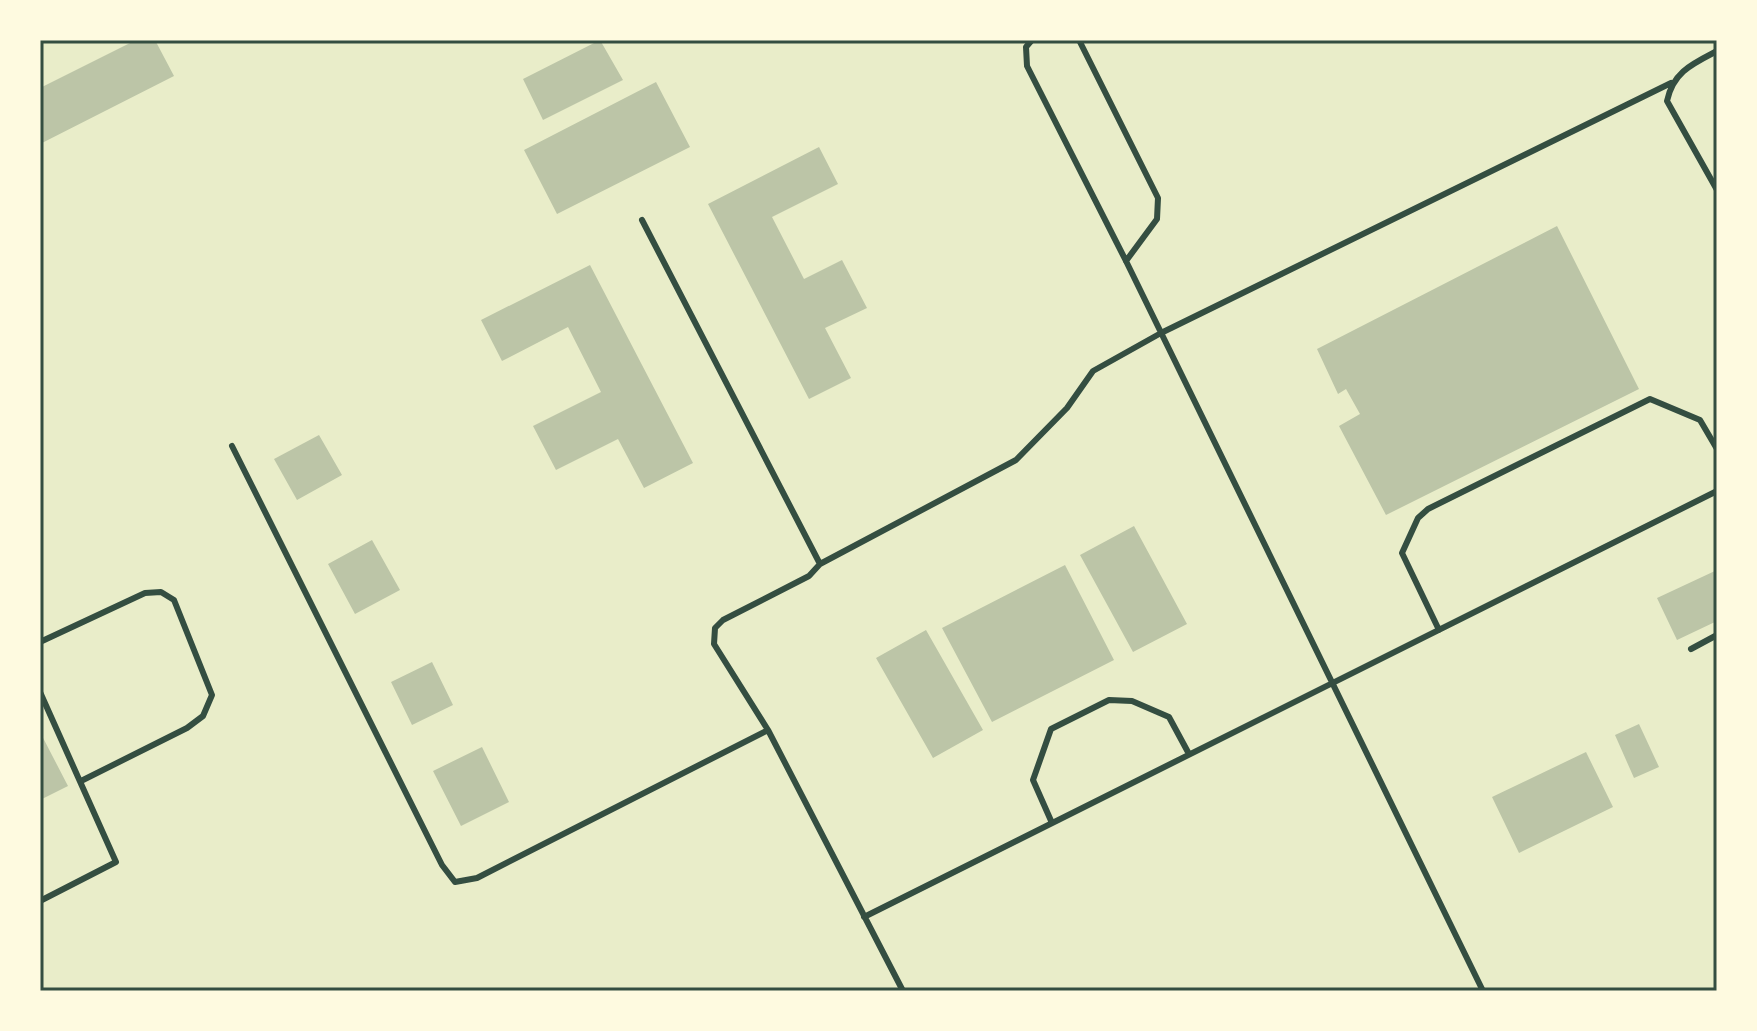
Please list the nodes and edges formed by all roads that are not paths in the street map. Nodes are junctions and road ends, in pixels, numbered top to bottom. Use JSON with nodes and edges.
{"nodes":[{"id":1,"x":1032,"y":40,"type":"edge"},
{"id":2,"x":1079,"y":40,"type":"edge"},
{"id":3,"x":1717,"y":51,"type":"edge"},
{"id":4,"x":1671,"y":83,"type":"junction"},
{"id":5,"x":1717,"y":190,"type":"edge"},
{"id":6,"x":642,"y":220,"type":"dead end"},
{"id":7,"x":1126,"y":261,"type":"junction"},
{"id":8,"x":1161,"y":333,"type":"junction"},
{"id":9,"x":232,"y":446,"type":"dead end"},
{"id":10,"x":1717,"y":449,"type":"edge"},
{"id":11,"x":1717,"y":491,"type":"edge"},
{"id":12,"x":820,"y":564,"type":"junction"},
{"id":13,"x":1439,"y":630,"type":"junction"},
{"id":14,"x":1717,"y":635,"type":"edge"},
{"id":15,"x":40,"y":642,"type":"edge"},
{"id":16,"x":1691,"y":649,"type":"dead end"},
{"id":17,"x":1332,"y":683,"type":"junction"},
{"id":18,"x":40,"y":692,"type":"edge"},
{"id":19,"x":768,"y":730,"type":"junction"},
{"id":20,"x":1189,"y":754,"type":"junction"},
{"id":21,"x":81,"y":781,"type":"junction"},
{"id":22,"x":1052,"y":823,"type":"junction"},
{"id":23,"x":40,"y":901,"type":"edge"},
{"id":24,"x":864,"y":917,"type":"junction"},
{"id":25,"x":903,"y":991,"type":"edge"},
{"id":26,"x":1483,"y":991,"type":"edge"}],
"edges":[{"from":1,"to":7,"type":"lane"},
{"from":2,"to":7,"type":"lane"},
{"from":3,"to":4,"type":"lane"},
{"from":4,"to":5,"type":"lane"},
{"from":4,"to":8,"type":"lane"},
{"from":6,"to":12,"type":"lane"},
{"from":7,"to":8,"type":"lane"},
{"from":8,"to":12,"type":"lane"},
{"from":8,"to":17,"type":"lane"},
{"from":9,"to":19,"type":"lane"},
{"from":10,"to":13,"type":"lane"},
{"from":11,"to":13,"type":"lane"},
{"from":12,"to":19,"type":"lane"},
{"from":13,"to":17,"type":"lane"},
{"from":14,"to":16,"type":"lane"},
{"from":15,"to":21,"type":"lane"},
{"from":17,"to":20,"type":"lane"},
{"from":17,"to":26,"type":"lane"},
{"from":18,"to":21,"type":"lane"},
{"from":19,"to":24,"type":"lane"},
{"from":20,"to":22,"type":"lane"},
{"from":20,"to":22,"type":"lane"},
{"from":21,"to":23,"type":"lane"},
{"from":22,"to":24,"type":"lane"},
{"from":24,"to":25,"type":"lane"}]}
